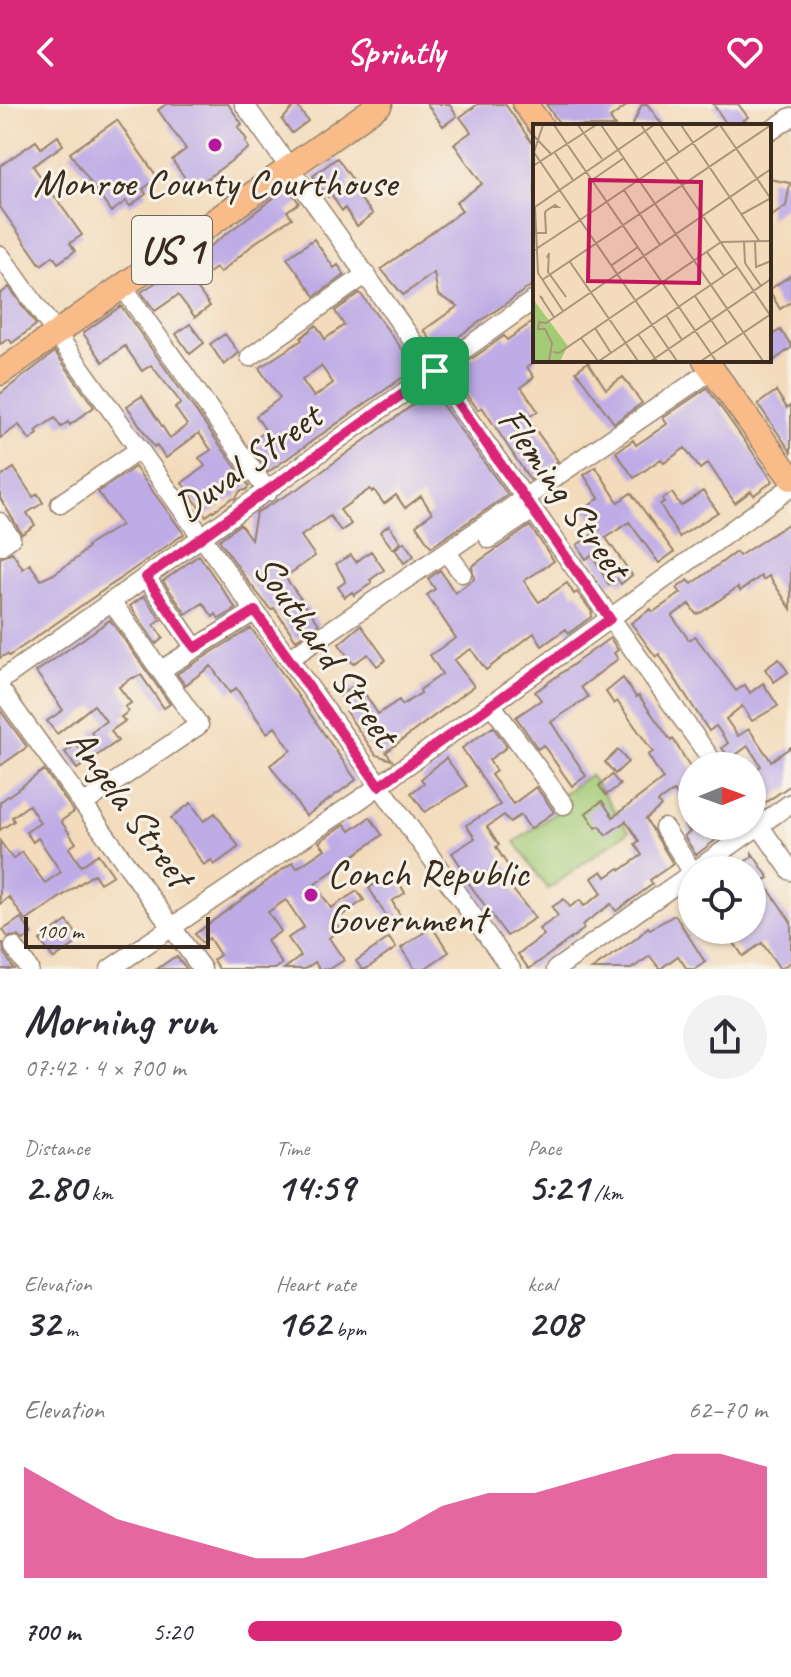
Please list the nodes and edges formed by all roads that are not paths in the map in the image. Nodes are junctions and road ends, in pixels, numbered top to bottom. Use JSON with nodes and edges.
{"nodes":[{"id":1,"x":244,"y":104,"type":"edge"},
{"id":2,"x":380,"y":104,"type":"edge"},
{"id":3,"x":525,"y":104,"type":"edge"},
{"id":4,"x":791,"y":117,"type":"edge"},
{"id":5,"x":540,"y":124,"type":"edge"},
{"id":6,"x":771,"y":131,"type":"edge"},
{"id":7,"x":288,"y":167,"type":"junction"},
{"id":8,"x":0,"y":255,"type":"edge"},
{"id":9,"x":365,"y":275,"type":"junction"},
{"id":10,"x":122,"y":286,"type":"junction"},
{"id":11,"x":533,"y":300,"type":"edge"},
{"id":12,"x":58,"y":334,"type":"junction"},
{"id":13,"x":250,"y":357,"type":"dead end"},
{"id":14,"x":708,"y":365,"type":"edge"},
{"id":15,"x":435,"y":371,"type":"junction"},
{"id":16,"x":0,"y":373,"type":"edge"},
{"id":17,"x":140,"y":449,"type":"junction"},
{"id":18,"x":791,"y":478,"type":"edge"},
{"id":19,"x":791,"y":487,"type":"edge"},
{"id":20,"x":268,"y":492,"type":"junction"},
{"id":21,"x":60,"y":504,"type":"dead end"},
{"id":22,"x":530,"y":505,"type":"junction"},
{"id":23,"x":0,"y":522,"type":"edge"},
{"id":24,"x":204,"y":537,"type":"junction"},
{"id":25,"x":6,"y":542,"type":"edge"},
{"id":26,"x":146,"y":577,"type":"junction"},
{"id":27,"x":111,"y":601,"type":"junction"},
{"id":28,"x":255,"y":611,"type":"junction"},
{"id":29,"x":610,"y":619,"type":"junction"},
{"id":30,"x":195,"y":648,"type":"junction"},
{"id":31,"x":289,"y":659,"type":"junction"},
{"id":32,"x":161,"y":670,"type":"junction"},
{"id":33,"x":0,"y":681,"type":"edge"},
{"id":34,"x":0,"y":689,"type":"edge"},
{"id":35,"x":491,"y":704,"type":"junction"},
{"id":36,"x":706,"y":752,"type":"edge"},
{"id":37,"x":379,"y":786,"type":"junction"},
{"id":38,"x":791,"y":803,"type":"edge"},
{"id":39,"x":83,"y":804,"type":"junction"},
{"id":40,"x":564,"y":805,"type":"dead end"},
{"id":41,"x":766,"y":815,"type":"edge"},
{"id":42,"x":664,"y":828,"type":"dead end"},
{"id":43,"x":766,"y":836,"type":"edge"},
{"id":44,"x":731,"y":840,"type":"edge"},
{"id":45,"x":683,"y":856,"type":"edge"},
{"id":46,"x":711,"y":856,"type":"edge"},
{"id":47,"x":791,"y":871,"type":"edge"},
{"id":48,"x":678,"y":882,"type":"edge"},
{"id":49,"x":172,"y":926,"type":"junction"},
{"id":50,"x":14,"y":947,"type":"dead end"},
{"id":51,"x":29,"y":969,"type":"edge"},
{"id":52,"x":110,"y":969,"type":"edge"},
{"id":53,"x":202,"y":969,"type":"edge"},
{"id":54,"x":511,"y":969,"type":"edge"},
{"id":55,"x":556,"y":969,"type":"edge"}],
"edges":[{"from":1,"to":7,"type":"street","name":"Fleming Street"},
{"from":2,"to":7,"type":"main road"},
{"from":3,"to":5,"type":"main road"},
{"from":4,"to":6,"type":"street"},
{"from":7,"to":9,"type":"street","name":"Fleming Street"},
{"from":7,"to":10,"type":"main road","number":"US 1"},
{"from":8,"to":12,"type":"street","name":"Southard Street"},
{"from":9,"to":13,"type":"street"},
{"from":9,"to":15,"type":"street","name":"Fleming Street"},
{"from":10,"to":12,"type":"main road","number":"US 1"},
{"from":10,"to":20,"type":"street"},
{"from":11,"to":15,"type":"street","name":"Duval Street"},
{"from":12,"to":16,"type":"main road","number":"US 1"},
{"from":12,"to":17,"type":"street","name":"Southard Street"},
{"from":14,"to":18,"type":"main road"},
{"from":14,"to":22,"type":"street"},
{"from":15,"to":20,"type":"street","name":"Duval Street"},
{"from":15,"to":22,"type":"street","name":"Fleming Street"},
{"from":17,"to":21,"type":"street"},
{"from":17,"to":24,"type":"street","name":"Southard Street"},
{"from":19,"to":29,"type":"street"},
{"from":20,"to":24,"type":"street","name":"Duval Street"},
{"from":22,"to":29,"type":"street","name":"Fleming Street"},
{"from":22,"to":31,"type":"street"},
{"from":23,"to":25,"type":"street"},
{"from":24,"to":26,"type":"street","name":"Duval Street"},
{"from":24,"to":28,"type":"street","name":"Southard Street"},
{"from":26,"to":27,"type":"street","name":"Duval Street"},
{"from":26,"to":30,"type":"street"},
{"from":27,"to":32,"type":"street"},
{"from":27,"to":33,"type":"street","name":"Duval Street"},
{"from":28,"to":30,"type":"street"},
{"from":28,"to":31,"type":"street","name":"Southard Street"},
{"from":29,"to":35,"type":"street"},
{"from":29,"to":36,"type":"street","name":"Fleming Street"},
{"from":30,"to":32,"type":"street"},
{"from":31,"to":37,"type":"street","name":"Southard Street"},
{"from":32,"to":39,"type":"street"},
{"from":34,"to":39,"type":"street","name":"Angela Street"},
{"from":35,"to":37,"type":"street"},
{"from":35,"to":40,"type":"street"},
{"from":37,"to":49,"type":"street"},
{"from":37,"to":54,"type":"street","name":"Southard Street"},
{"from":38,"to":41,"type":"street"},
{"from":39,"to":49,"type":"street","name":"Angela Street"},
{"from":42,"to":45,"type":"street"},
{"from":43,"to":47,"type":"street"},
{"from":44,"to":46,"type":"street"},
{"from":48,"to":55,"type":"street"},
{"from":49,"to":52,"type":"street"},
{"from":49,"to":53,"type":"street","name":"Angela Street"},
{"from":50,"to":51,"type":"street"}]}
